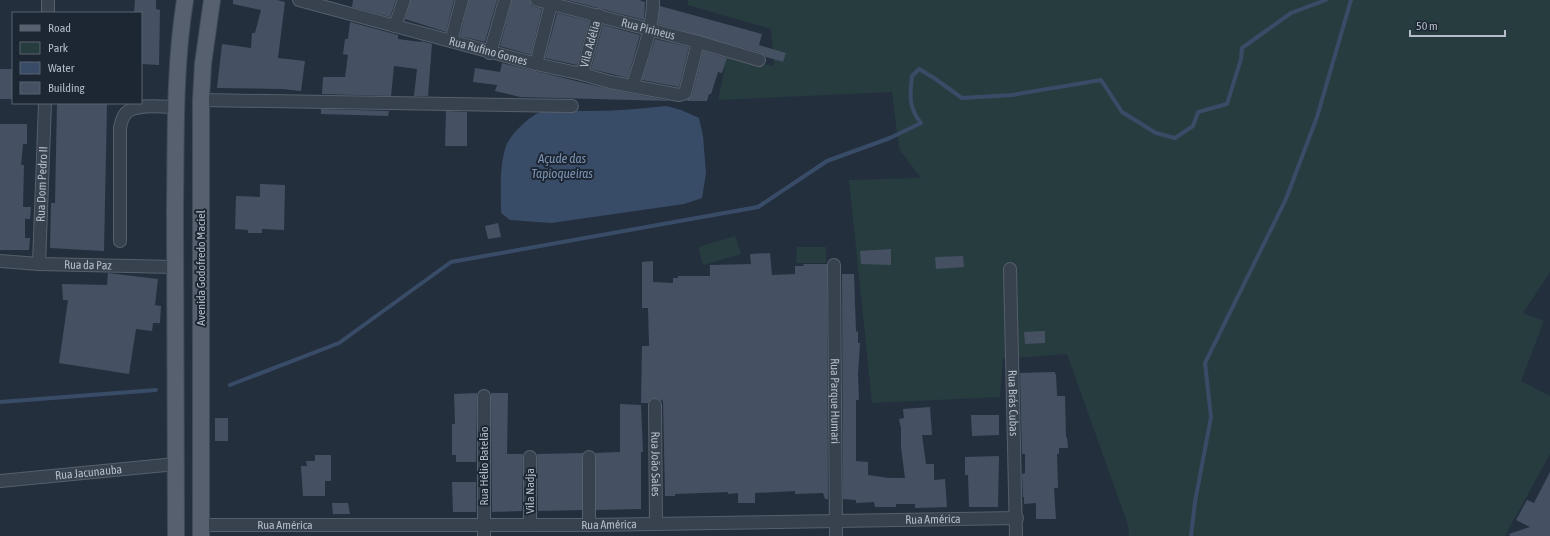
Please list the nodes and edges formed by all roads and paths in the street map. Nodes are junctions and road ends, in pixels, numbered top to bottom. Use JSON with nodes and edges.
{"nodes":[{"id":1,"x":48,"y":0,"type":"edge"},
{"id":2,"x":185,"y":0,"type":"edge"},
{"id":3,"x":212,"y":0,"type":"edge"},
{"id":4,"x":300,"y":0,"type":"edge"},
{"id":5,"x":404,"y":0,"type":"edge"},
{"id":6,"x":462,"y":0,"type":"edge"},
{"id":7,"x":505,"y":0,"type":"edge"},
{"id":8,"x":537,"y":0,"type":"edge"},
{"id":9,"x":653,"y":0,"type":"edge"},
{"id":10,"x":551,"y":4,"type":"junction"},
{"id":11,"x":48,"y":12,"type":"edge"},
{"id":12,"x":598,"y":15,"type":"junction"},
{"id":13,"x":395,"y":26,"type":"junction"},
{"id":14,"x":648,"y":30,"type":"junction"},
{"id":15,"x":451,"y":41,"type":"junction"},
{"id":16,"x":698,"y":42,"type":"junction"},
{"id":17,"x":490,"y":53,"type":"junction"},
{"id":18,"x":759,"y":60,"type":"dead end"},
{"id":19,"x":536,"y":64,"type":"junction"},
{"id":20,"x":582,"y":74,"type":"junction"},
{"id":21,"x":633,"y":86,"type":"junction"},
{"id":22,"x":200,"y":100,"type":"junction"},
{"id":23,"x":45,"y":104,"type":"edge"},
{"id":24,"x":572,"y":106,"type":"dead end"},
{"id":25,"x":176,"y":107,"type":"junction"},
{"id":26,"x":120,"y":241,"type":"dead end"},
{"id":27,"x":0,"y":261,"type":"edge"},
{"id":28,"x":39,"y":264,"type":"junction"},
{"id":29,"x":834,"y":265,"type":"dead end"},
{"id":30,"x":175,"y":267,"type":"junction"},
{"id":31,"x":1010,"y":269,"type":"dead end"},
{"id":32,"x":484,"y":396,"type":"dead end"},
{"id":33,"x":655,"y":405,"type":"dead end"},
{"id":34,"x":530,"y":457,"type":"dead end"},
{"id":35,"x":589,"y":457,"type":"dead end"},
{"id":36,"x":176,"y":464,"type":"junction"},
{"id":37,"x":0,"y":481,"type":"edge"},
{"id":38,"x":1017,"y":518,"type":"junction"},
{"id":39,"x":836,"y":520,"type":"junction"},
{"id":40,"x":656,"y":524,"type":"junction"},
{"id":41,"x":530,"y":525,"type":"junction"},
{"id":42,"x":589,"y":525,"type":"junction"},
{"id":43,"x":484,"y":530,"type":"edge"},
{"id":44,"x":201,"y":531,"type":"edge"},
{"id":45,"x":176,"y":536,"type":"edge"},
{"id":46,"x":836,"y":536,"type":"edge"},
{"id":47,"x":1016,"y":536,"type":"edge"}],
"edges":[{"from":1,"to":11,"type":"street"},
{"from":2,"to":25,"type":"main road"},
{"from":3,"to":22,"type":"main road","name":"Avenida Godofredo Maciel"},
{"from":4,"to":13,"type":"street","name":"Rua Rufino Gomes"},
{"from":5,"to":13,"type":"street"},
{"from":6,"to":15,"type":"street"},
{"from":7,"to":17,"type":"street"},
{"from":8,"to":10,"type":"street","name":"Rua Pirineus"},
{"from":9,"to":14,"type":"street"},
{"from":10,"to":12,"type":"street","name":"Rua Pirineus"},
{"from":10,"to":19,"type":"street"},
{"from":12,"to":14,"type":"street","name":"Rua Pirineus"},
{"from":12,"to":20,"type":"street","name":"Vila Adélia"},
{"from":13,"to":15,"type":"street","name":"Rua Rufino Gomes"},
{"from":14,"to":16,"type":"street","name":"Rua Pirineus"},
{"from":14,"to":21,"type":"street"},
{"from":15,"to":17,"type":"street","name":"Rua Rufino Gomes"},
{"from":16,"to":18,"type":"street","name":"Rua Pirineus"},
{"from":16,"to":21,"type":"street","name":"Rua Rufino Gomes"},
{"from":17,"to":19,"type":"street","name":"Rua Rufino Gomes"},
{"from":19,"to":20,"type":"street","name":"Rua Rufino Gomes"},
{"from":20,"to":21,"type":"street","name":"Rua Rufino Gomes"},
{"from":22,"to":24,"type":"street"},
{"from":22,"to":44,"type":"main road","name":"Avenida Godofredo Maciel"},
{"from":23,"to":28,"type":"street","name":"Rua Dom Pedro II"},
{"from":25,"to":26,"type":"street"},
{"from":25,"to":30,"type":"main road"},
{"from":27,"to":28,"type":"street","name":"Rua da Paz"},
{"from":28,"to":30,"type":"street","name":"Rua da Paz"},
{"from":29,"to":39,"type":"street","name":"Rua Parque Humari"},
{"from":30,"to":36,"type":"main road"},
{"from":31,"to":38,"type":"street","name":"Rua Brás Cubas"},
{"from":32,"to":43,"type":"street","name":"Rua Hélio Batelão"},
{"from":33,"to":40,"type":"street","name":"Rua João Sales"},
{"from":34,"to":41,"type":"street","name":"Vila Nadja"},
{"from":35,"to":42,"type":"street"},
{"from":36,"to":37,"type":"street","name":"Rua Jacunauba"},
{"from":36,"to":45,"type":"main road"},
{"from":38,"to":39,"type":"street","name":"Rua América"},
{"from":38,"to":47,"type":"street","name":"Rua Brás Cubas"},
{"from":39,"to":40,"type":"street","name":"Rua América"},
{"from":39,"to":46,"type":"street","name":"Rua Parque Humari"},
{"from":40,"to":42,"type":"street","name":"Rua América"},
{"from":41,"to":42,"type":"street","name":"Rua América"},
{"from":41,"to":43,"type":"street","name":"Rua América"},
{"from":43,"to":44,"type":"street","name":"Rua América"}]}
